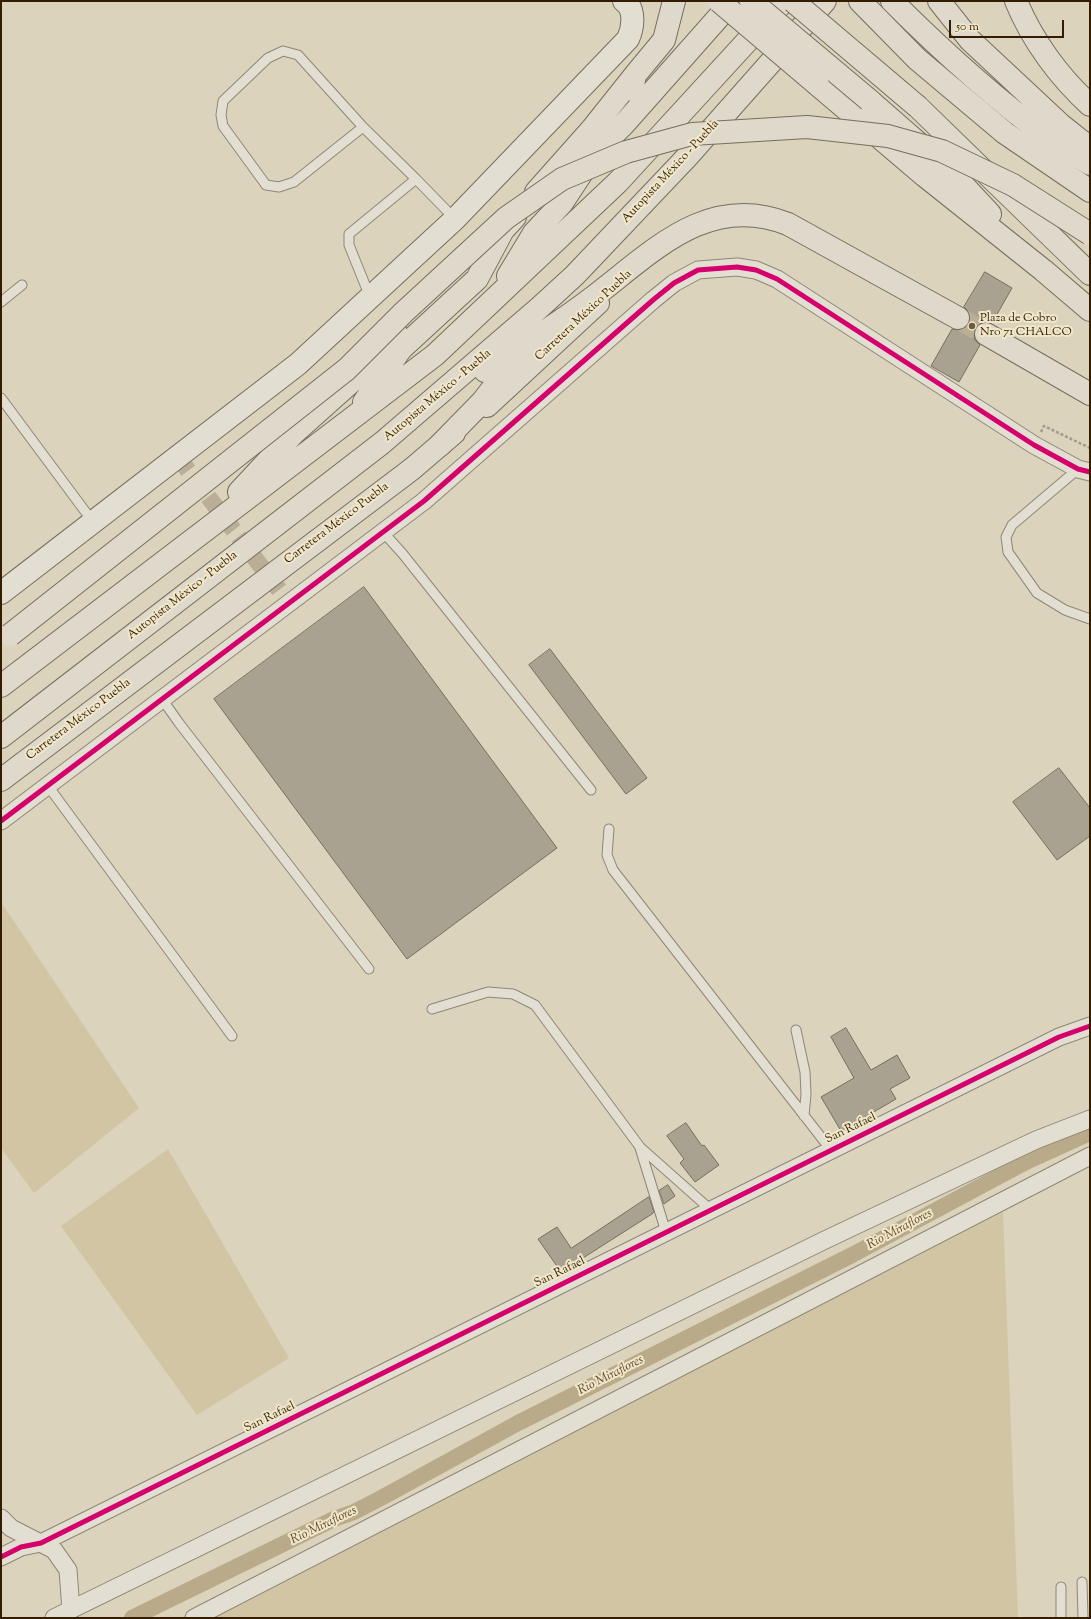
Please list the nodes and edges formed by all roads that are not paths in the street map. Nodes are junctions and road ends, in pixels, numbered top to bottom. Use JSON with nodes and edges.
{"nodes":[{"id":1,"x":624,"y":1,"type":"edge"},
{"id":2,"x":674,"y":1,"type":"edge"},
{"id":3,"x":719,"y":1,"type":"edge"},
{"id":4,"x":733,"y":1,"type":"edge"},
{"id":5,"x":752,"y":1,"type":"edge"},
{"id":6,"x":784,"y":1,"type":"edge"},
{"id":7,"x":793,"y":1,"type":"edge"},
{"id":8,"x":825,"y":1,"type":"edge"},
{"id":9,"x":860,"y":1,"type":"edge"},
{"id":10,"x":892,"y":1,"type":"edge"},
{"id":11,"x":939,"y":1,"type":"edge"},
{"id":12,"x":1016,"y":1,"type":"edge"},
{"id":13,"x":635,"y":75,"type":"junction"},
{"id":14,"x":1090,"y":105,"type":"edge"},
{"id":15,"x":624,"y":124,"type":"junction"},
{"id":16,"x":363,"y":127,"type":"junction"},
{"id":17,"x":1090,"y":148,"type":"edge"},
{"id":18,"x":1090,"y":164,"type":"edge"},
{"id":19,"x":416,"y":179,"type":"junction"},
{"id":20,"x":1090,"y":192,"type":"edge"},
{"id":21,"x":455,"y":220,"type":"junction"},
{"id":22,"x":503,"y":230,"type":"junction"},
{"id":23,"x":1090,"y":234,"type":"edge"},
{"id":24,"x":656,"y":249,"type":"junction"},
{"id":25,"x":1043,"y":270,"type":"junction"},
{"id":26,"x":1090,"y":274,"type":"edge"},
{"id":27,"x":575,"y":275,"type":"junction"},
{"id":28,"x":22,"y":285,"type":"dead end"},
{"id":29,"x":370,"y":297,"type":"junction"},
{"id":30,"x":1,"y":302,"type":"edge"},
{"id":31,"x":492,"y":302,"type":"junction"},
{"id":32,"x":1090,"y":310,"type":"edge"},
{"id":33,"x":958,"y":318,"type":"tunnel mouth"},
{"id":34,"x":986,"y":334,"type":"tunnel mouth"},
{"id":35,"x":526,"y":343,"type":"junction"},
{"id":36,"x":1090,"y":394,"type":"edge"},
{"id":37,"x":1,"y":398,"type":"edge"},
{"id":38,"x":350,"y":422,"type":"junction"},
{"id":39,"x":382,"y":443,"type":"junction"},
{"id":40,"x":440,"y":445,"type":"junction"},
{"id":41,"x":1084,"y":470,"type":"edge"},
{"id":42,"x":93,"y":522,"type":"junction"},
{"id":43,"x":383,"y":532,"type":"junction"},
{"id":44,"x":200,"y":534,"type":"junction"},
{"id":45,"x":1,"y":593,"type":"edge"},
{"id":46,"x":1090,"y":619,"type":"edge"},
{"id":47,"x":5,"y":639,"type":"edge"},
{"id":48,"x":1,"y":686,"type":"edge"},
{"id":49,"x":162,"y":699,"type":"junction"},
{"id":50,"x":1,"y":737,"type":"edge"},
{"id":51,"x":1,"y":780,"type":"edge"},
{"id":52,"x":48,"y":786,"type":"junction"},
{"id":53,"x":591,"y":790,"type":"dead end"},
{"id":54,"x":1,"y":821,"type":"edge"},
{"id":55,"x":609,"y":829,"type":"dead end"},
{"id":56,"x":369,"y":969,"type":"dead end"},
{"id":57,"x":432,"y":1009,"type":"dead end"},
{"id":58,"x":1090,"y":1026,"type":"edge"},
{"id":59,"x":796,"y":1030,"type":"dead end"},
{"id":60,"x":232,"y":1036,"type":"dead end"},
{"id":61,"x":804,"y":1116,"type":"junction"},
{"id":62,"x":1090,"y":1119,"type":"edge"},
{"id":63,"x":640,"y":1147,"type":"junction"},
{"id":64,"x":831,"y":1150,"type":"junction"},
{"id":65,"x":1090,"y":1156,"type":"edge"},
{"id":66,"x":711,"y":1210,"type":"junction"},
{"id":67,"x":666,"y":1232,"type":"junction"},
{"id":68,"x":1,"y":1518,"type":"edge"},
{"id":69,"x":41,"y":1543,"type":"junction"},
{"id":70,"x":1,"y":1557,"type":"edge"},
{"id":71,"x":1082,"y":1582,"type":"dead end"},
{"id":72,"x":1061,"y":1587,"type":"dead end"},
{"id":73,"x":71,"y":1610,"type":"junction"},
{"id":74,"x":54,"y":1618,"type":"edge"},
{"id":75,"x":194,"y":1618,"type":"edge"},
{"id":76,"x":1061,"y":1618,"type":"edge"},
{"id":77,"x":1083,"y":1618,"type":"edge"}],
"edges":[{"from":1,"to":21,"type":"main road"},
{"from":2,"to":13,"type":"main road"},
{"from":3,"to":25,"type":"main road","bridge":true},
{"from":4,"to":15,"type":"main road"},
{"from":5,"to":25,"type":"main road","bridge":true},
{"from":6,"to":31,"type":"main road"},
{"from":7,"to":26,"type":"main road","bridge":true},
{"from":8,"to":27,"type":"main road","name":"Autopista México - Puebla"},
{"from":9,"to":20,"type":"main road"},
{"from":10,"to":18,"type":"main road"},
{"from":11,"to":17,"type":"main road"},
{"from":12,"to":14,"type":"main road"},
{"from":13,"to":15,"type":"main road"},
{"from":13,"to":22,"type":"main road"},
{"from":15,"to":31,"type":"main road"},
{"from":16,"to":16,"type":"lane"},
{"from":16,"to":19,"type":"lane"},
{"from":19,"to":21,"type":"lane"},
{"from":19,"to":29,"type":"lane"},
{"from":21,"to":29,"type":"main road"},
{"from":22,"to":38,"type":"main road"},
{"from":22,"to":44,"type":"main road"},
{"from":23,"to":47,"type":"main road","bridge":true},
{"from":24,"to":33,"type":"main road"},
{"from":24,"to":35,"type":"main road"},
{"from":24,"to":40,"type":"main road","name":"Carretera México Puebla"},
{"from":25,"to":32,"type":"main road"},
{"from":27,"to":35,"type":"main road"},
{"from":27,"to":39,"type":"main road","name":"Autopista México - Puebla"},
{"from":28,"to":30,"type":"lane"},
{"from":29,"to":42,"type":"main road"},
{"from":31,"to":38,"type":"main road"},
{"from":34,"to":36,"type":"main road"},
{"from":35,"to":39,"type":"main road"},
{"from":35,"to":40,"type":"main road"},
{"from":37,"to":42,"type":"lane"},
{"from":38,"to":44,"type":"main road"},
{"from":39,"to":50,"type":"main road","name":"Autopista México - Puebla"},
{"from":40,"to":51,"type":"main road","name":"Carretera México Puebla"},
{"from":41,"to":43,"type":"street"},
{"from":41,"to":46,"type":"lane"},
{"from":42,"to":45,"type":"main road"},
{"from":43,"to":49,"type":"street"},
{"from":43,"to":53,"type":"lane"},
{"from":44,"to":48,"type":"main road"},
{"from":49,"to":52,"type":"street"},
{"from":49,"to":56,"type":"lane"},
{"from":52,"to":54,"type":"street"},
{"from":52,"to":60,"type":"lane"},
{"from":55,"to":61,"type":"lane"},
{"from":57,"to":63,"type":"lane"},
{"from":58,"to":64,"type":"street","name":"San Rafael"},
{"from":59,"to":61,"type":"lane"},
{"from":61,"to":64,"type":"lane"},
{"from":62,"to":73,"type":"street"},
{"from":63,"to":66,"type":"lane"},
{"from":63,"to":67,"type":"lane"},
{"from":64,"to":66,"type":"street","name":"San Rafael"},
{"from":65,"to":75,"type":"street"},
{"from":66,"to":67,"type":"street","name":"San Rafael"},
{"from":67,"to":69,"type":"street","name":"San Rafael"},
{"from":68,"to":69,"type":"street"},
{"from":69,"to":70,"type":"street","name":"San Rafael"},
{"from":69,"to":73,"type":"street"},
{"from":71,"to":77,"type":"lane"},
{"from":72,"to":76,"type":"lane"},
{"from":73,"to":74,"type":"street"}]}
